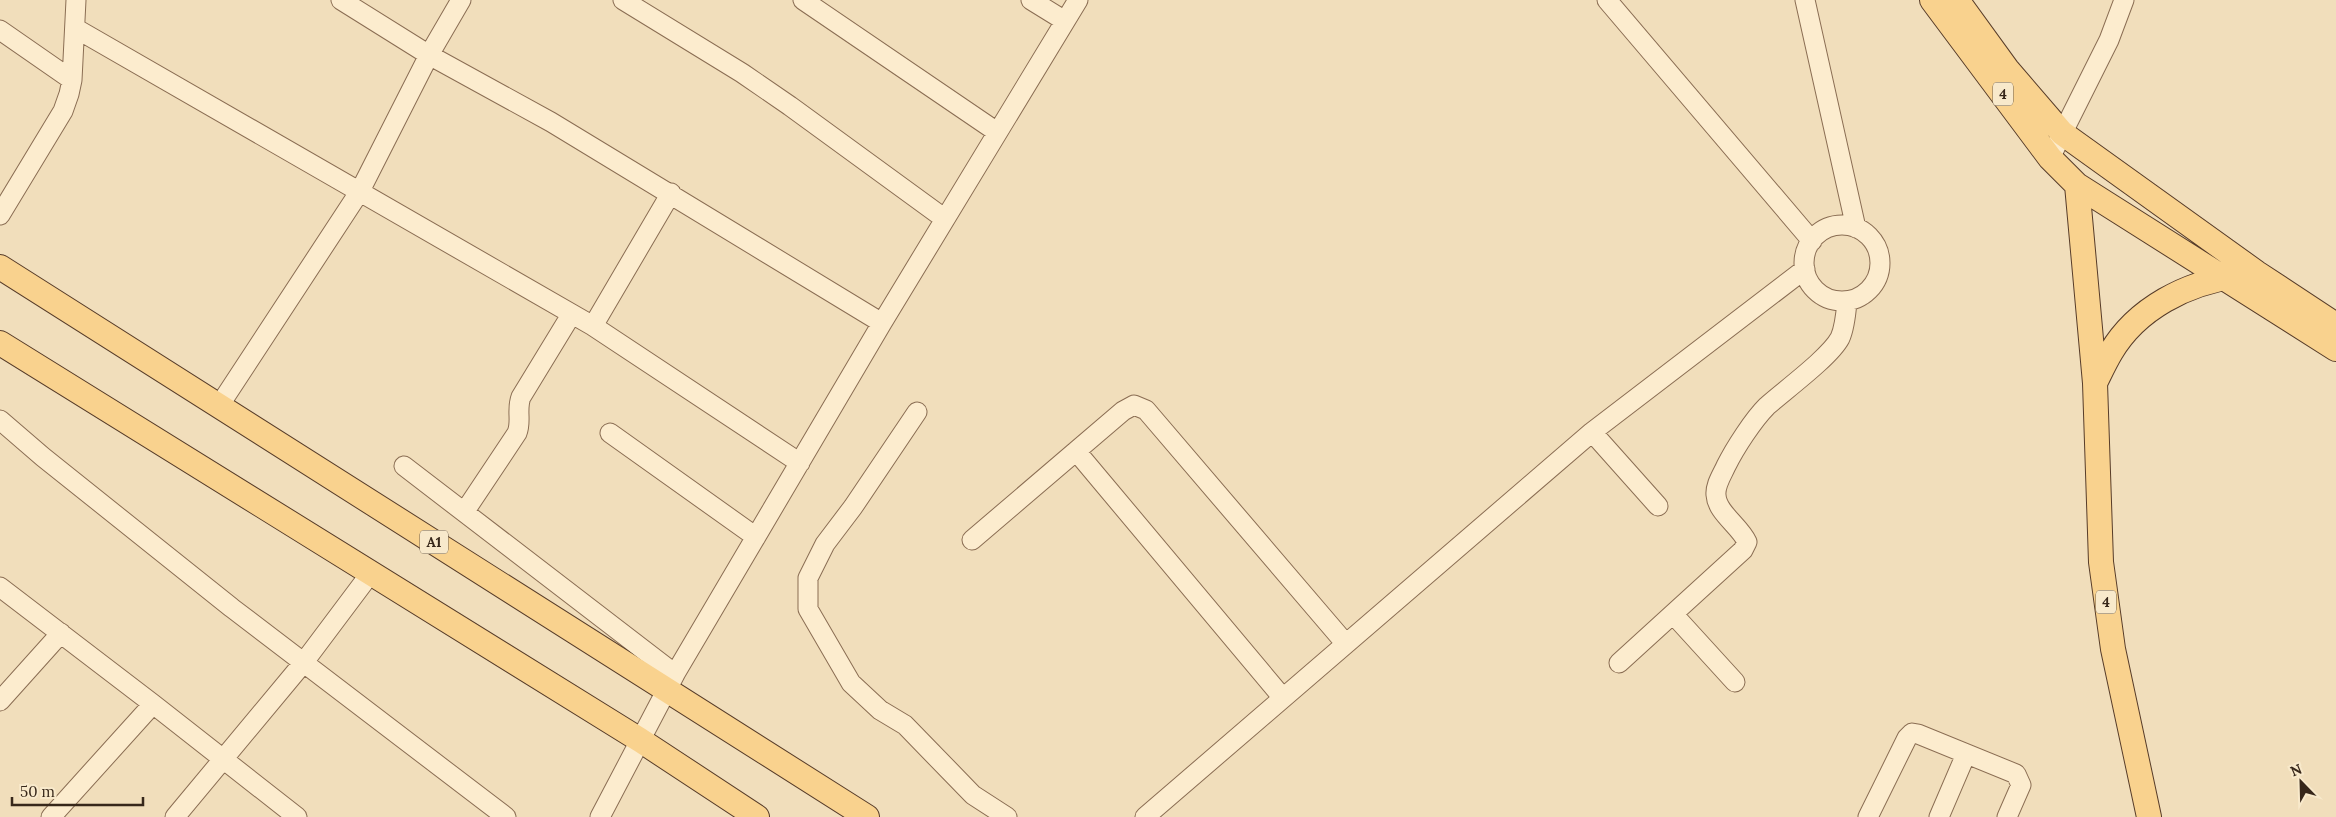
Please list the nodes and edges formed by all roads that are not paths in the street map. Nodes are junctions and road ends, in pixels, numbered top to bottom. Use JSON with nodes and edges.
{"nodes":[{"id":1,"x":76,"y":0,"type":"edge"},
{"id":2,"x":341,"y":0,"type":"edge"},
{"id":3,"x":461,"y":0,"type":"edge"},
{"id":4,"x":623,"y":0,"type":"edge"},
{"id":5,"x":802,"y":0,"type":"edge"},
{"id":6,"x":1031,"y":0,"type":"edge"},
{"id":7,"x":1078,"y":0,"type":"edge"},
{"id":8,"x":1607,"y":0,"type":"edge"},
{"id":9,"x":1805,"y":0,"type":"edge"},
{"id":10,"x":1932,"y":0,"type":"edge"},
{"id":11,"x":1957,"y":0,"type":"edge"},
{"id":12,"x":2124,"y":0,"type":"edge"},
{"id":13,"x":1065,"y":21,"type":"junction"},
{"id":14,"x":75,"y":28,"type":"junction"},
{"id":15,"x":0,"y":30,"type":"edge"},
{"id":16,"x":429,"y":55,"type":"junction"},
{"id":17,"x":72,"y":80,"type":"junction"},
{"id":18,"x":997,"y":132,"type":"junction"},
{"id":19,"x":2062,"y":133,"type":"junction"},
{"id":20,"x":2050,"y":158,"type":"junction"},
{"id":21,"x":2077,"y":185,"type":"junction"},
{"id":22,"x":360,"y":191,"type":"junction"},
{"id":23,"x":671,"y":194,"type":"junction"},
{"id":24,"x":0,"y":215,"type":"edge"},
{"id":25,"x":944,"y":219,"type":"junction"},
{"id":26,"x":1856,"y":228,"type":"junction"},
{"id":27,"x":1812,"y":241,"type":"junction"},
{"id":28,"x":0,"y":267,"type":"edge"},
{"id":29,"x":1804,"y":269,"type":"junction"},
{"id":30,"x":2257,"y":273,"type":"junction"},
{"id":31,"x":2226,"y":278,"type":"junction"},
{"id":32,"x":1847,"y":301,"type":"junction"},
{"id":33,"x":571,"y":315,"type":"junction"},
{"id":34,"x":882,"y":324,"type":"junction"},
{"id":35,"x":2336,"y":325,"type":"edge"},
{"id":36,"x":592,"y":326,"type":"junction"},
{"id":37,"x":2,"y":349,"type":"edge"},
{"id":38,"x":2336,"y":349,"type":"edge"},
{"id":39,"x":2095,"y":383,"type":"junction"},
{"id":40,"x":219,"y":406,"type":"junction"},
{"id":41,"x":917,"y":412,"type":"dead end"},
{"id":42,"x":0,"y":420,"type":"edge"},
{"id":43,"x":1592,"y":432,"type":"junction"},
{"id":44,"x":610,"y":433,"type":"dead end"},
{"id":45,"x":1076,"y":452,"type":"junction"},
{"id":46,"x":800,"y":463,"type":"junction"},
{"id":47,"x":404,"y":466,"type":"dead end"},
{"id":48,"x":1658,"y":506,"type":"dead end"},
{"id":49,"x":465,"y":511,"type":"junction"},
{"id":50,"x":756,"y":537,"type":"junction"},
{"id":51,"x":972,"y":540,"type":"dead end"},
{"id":52,"x":370,"y":574,"type":"junction"},
{"id":53,"x":0,"y":587,"type":"edge"},
{"id":54,"x":1673,"y":614,"type":"junction"},
{"id":55,"x":61,"y":633,"type":"junction"},
{"id":56,"x":1346,"y":644,"type":"junction"},
{"id":57,"x":304,"y":662,"type":"junction"},
{"id":58,"x":1619,"y":663,"type":"dead end"},
{"id":59,"x":670,"y":682,"type":"junction"},
{"id":60,"x":1735,"y":682,"type":"dead end"},
{"id":61,"x":1282,"y":698,"type":"junction"},
{"id":62,"x":0,"y":701,"type":"edge"},
{"id":63,"x":153,"y":704,"type":"junction"},
{"id":64,"x":640,"y":740,"type":"junction"},
{"id":65,"x":1966,"y":754,"type":"junction"},
{"id":66,"x":224,"y":759,"type":"junction"},
{"id":67,"x":51,"y":817,"type":"edge"},
{"id":68,"x":175,"y":817,"type":"edge"},
{"id":69,"x":297,"y":817,"type":"edge"},
{"id":70,"x":506,"y":817,"type":"edge"},
{"id":71,"x":600,"y":817,"type":"edge"},
{"id":72,"x":757,"y":817,"type":"edge"},
{"id":73,"x":868,"y":817,"type":"edge"},
{"id":74,"x":1008,"y":817,"type":"edge"},
{"id":75,"x":1144,"y":817,"type":"edge"},
{"id":76,"x":1868,"y":817,"type":"edge"},
{"id":77,"x":1939,"y":817,"type":"edge"},
{"id":78,"x":2007,"y":817,"type":"edge"},
{"id":79,"x":2149,"y":817,"type":"edge"}],
"edges":[{"from":1,"to":14,"type":"street"},
{"from":2,"to":16,"type":"street"},
{"from":3,"to":16,"type":"street"},
{"from":4,"to":25,"type":"street"},
{"from":5,"to":18,"type":"street"},
{"from":6,"to":13,"type":"street"},
{"from":7,"to":13,"type":"street"},
{"from":8,"to":27,"type":"street"},
{"from":9,"to":26,"type":"street"},
{"from":10,"to":20,"type":"main road","number":"4"},
{"from":11,"to":19,"type":"main road"},
{"from":12,"to":19,"type":"street"},
{"from":13,"to":18,"type":"street"},
{"from":14,"to":17,"type":"street"},
{"from":14,"to":22,"type":"street"},
{"from":15,"to":17,"type":"street"},
{"from":16,"to":22,"type":"street"},
{"from":16,"to":23,"type":"street"},
{"from":17,"to":24,"type":"street"},
{"from":18,"to":25,"type":"street"},
{"from":19,"to":20,"type":"street"},
{"from":19,"to":30,"type":"main road"},
{"from":20,"to":21,"type":"main road","number":"4"},
{"from":21,"to":31,"type":"main road"},
{"from":21,"to":39,"type":"main road","number":"4"},
{"from":22,"to":33,"type":"street"},
{"from":22,"to":40,"type":"street"},
{"from":23,"to":34,"type":"street"},
{"from":23,"to":36,"type":"street"},
{"from":25,"to":34,"type":"street"},
{"from":26,"to":27,"type":"street"},
{"from":26,"to":32,"type":"street"},
{"from":27,"to":29,"type":"street"},
{"from":28,"to":40,"type":"main road","number":"A1"},
{"from":29,"to":32,"type":"street"},
{"from":29,"to":43,"type":"street"},
{"from":30,"to":31,"type":"main road"},
{"from":30,"to":35,"type":"main road"},
{"from":31,"to":38,"type":"main road"},
{"from":31,"to":39,"type":"main road"},
{"from":32,"to":54,"type":"street"},
{"from":33,"to":36,"type":"street"},
{"from":33,"to":49,"type":"street"},
{"from":34,"to":46,"type":"street"},
{"from":36,"to":46,"type":"street"},
{"from":37,"to":52,"type":"main road"},
{"from":39,"to":79,"type":"main road","number":"4"},
{"from":40,"to":59,"type":"main road","number":"A1"},
{"from":41,"to":74,"type":"street"},
{"from":42,"to":57,"type":"street"},
{"from":43,"to":48,"type":"street"},
{"from":43,"to":56,"type":"street"},
{"from":44,"to":50,"type":"street"},
{"from":45,"to":51,"type":"street"},
{"from":45,"to":56,"type":"street"},
{"from":45,"to":61,"type":"street"},
{"from":46,"to":50,"type":"street"},
{"from":47,"to":49,"type":"street"},
{"from":49,"to":59,"type":"street"},
{"from":50,"to":59,"type":"street"},
{"from":52,"to":57,"type":"street"},
{"from":52,"to":64,"type":"main road"},
{"from":53,"to":55,"type":"street"},
{"from":54,"to":58,"type":"street"},
{"from":54,"to":60,"type":"street"},
{"from":55,"to":62,"type":"street"},
{"from":55,"to":63,"type":"street"},
{"from":56,"to":61,"type":"street"},
{"from":57,"to":66,"type":"street"},
{"from":57,"to":70,"type":"street"},
{"from":59,"to":64,"type":"street"},
{"from":59,"to":73,"type":"main road","number":"A1"},
{"from":61,"to":75,"type":"street"},
{"from":63,"to":66,"type":"street"},
{"from":63,"to":67,"type":"street"},
{"from":64,"to":71,"type":"street"},
{"from":64,"to":72,"type":"main road"},
{"from":65,"to":76,"type":"street"},
{"from":65,"to":77,"type":"street"},
{"from":65,"to":78,"type":"street"},
{"from":66,"to":68,"type":"street"},
{"from":66,"to":69,"type":"street"}]}
